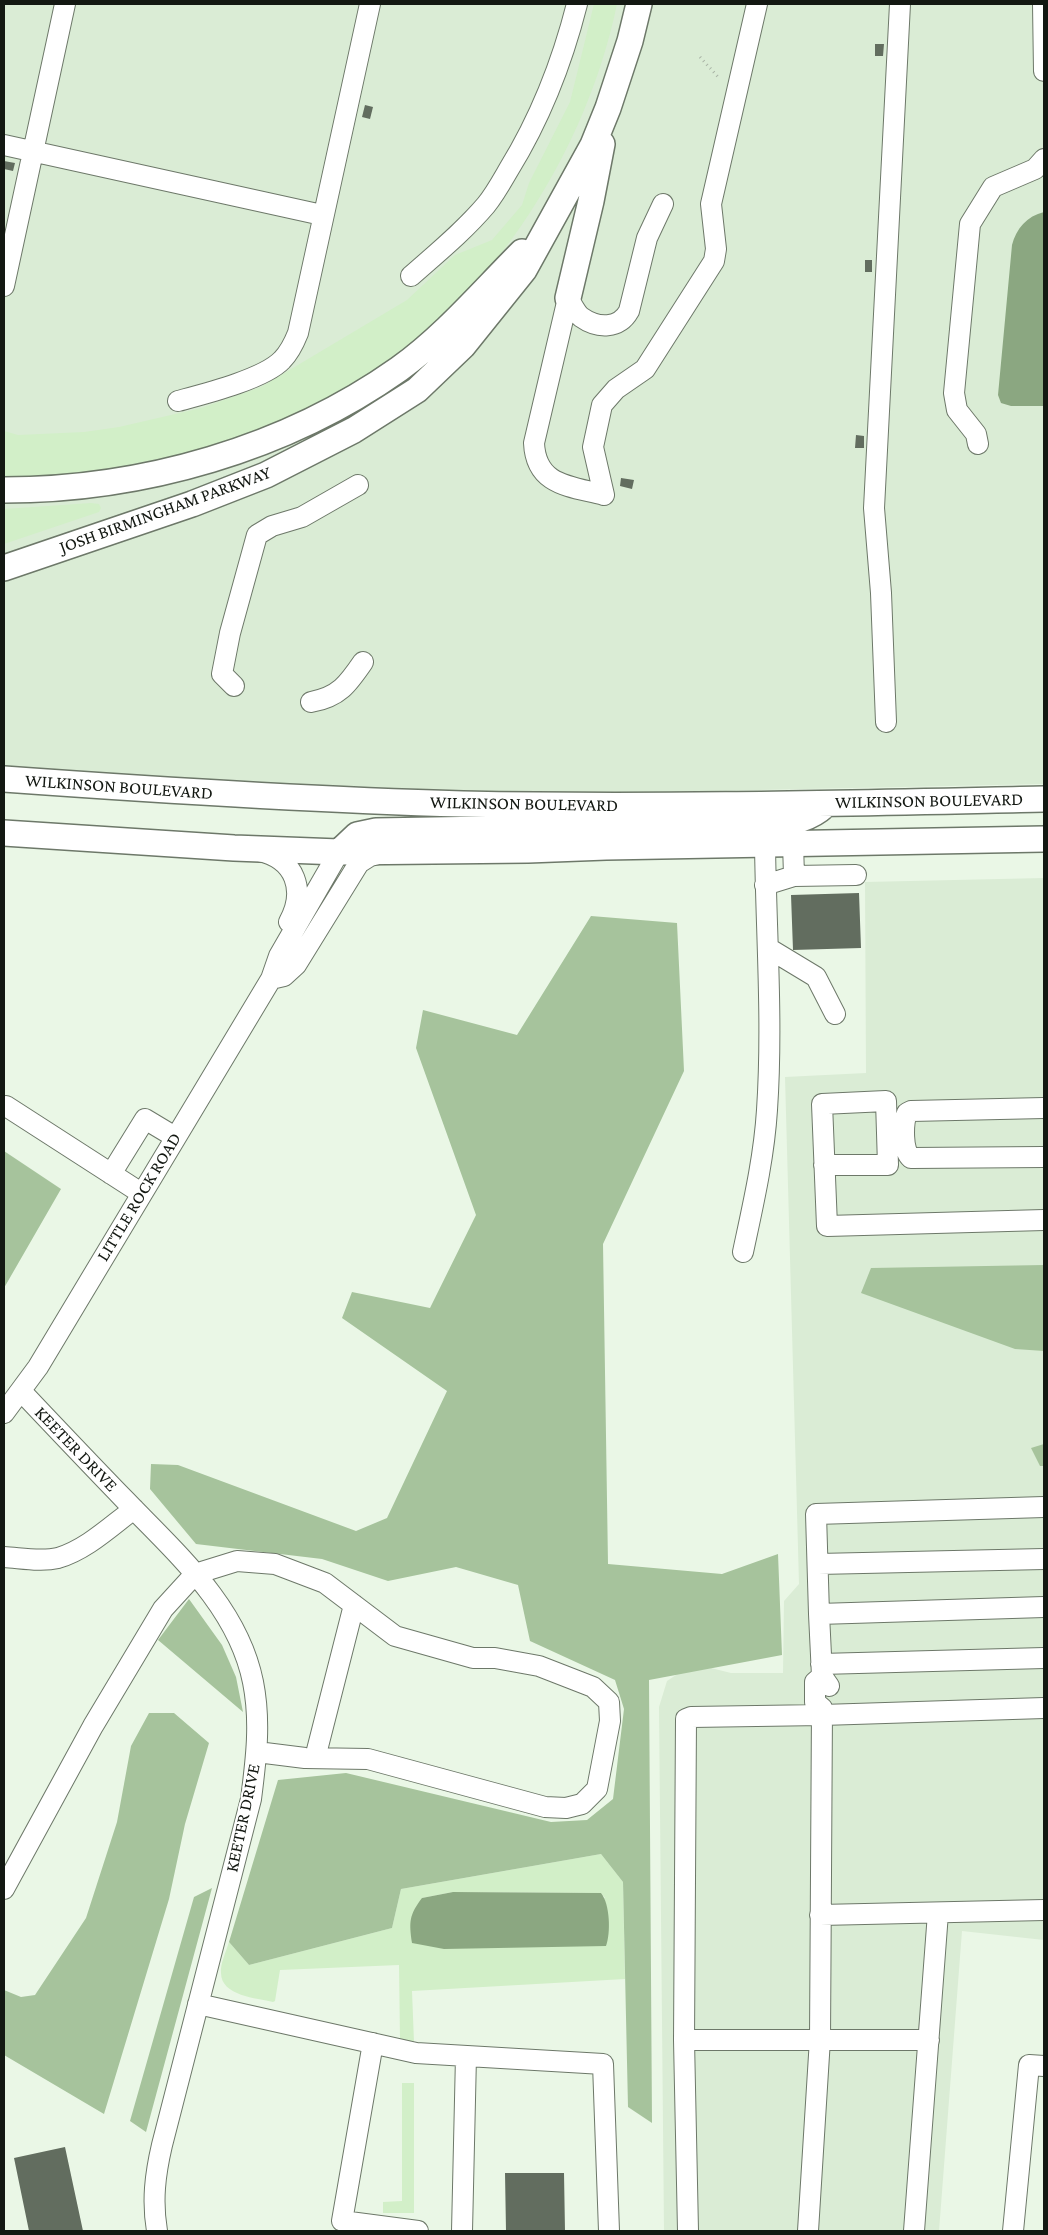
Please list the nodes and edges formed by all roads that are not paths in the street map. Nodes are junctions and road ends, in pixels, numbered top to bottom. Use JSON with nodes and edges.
{"nodes":[{"id":1,"x":65,"y":4,"type":"edge"},
{"id":2,"x":370,"y":4,"type":"edge"},
{"id":3,"x":577,"y":4,"type":"edge"},
{"id":4,"x":639,"y":4,"type":"edge"},
{"id":5,"x":757,"y":4,"type":"edge"},
{"id":6,"x":900,"y":4,"type":"edge"},
{"id":7,"x":1043,"y":4,"type":"edge"},
{"id":8,"x":1044,"y":71,"type":"edge"},
{"id":9,"x":608,"y":108,"type":"junction"},
{"id":10,"x":4,"y":145,"type":"edge"},
{"id":11,"x":34,"y":152,"type":"junction"},
{"id":12,"x":1044,"y":159,"type":"edge"},
{"id":13,"x":663,"y":204,"type":"dead end"},
{"id":14,"x":322,"y":215,"type":"junction"},
{"id":15,"x":545,"y":230,"type":"junction"},
{"id":16,"x":411,"y":276,"type":"dead end"},
{"id":17,"x":4,"y":286,"type":"edge"},
{"id":18,"x":568,"y":298,"type":"junction"},
{"id":19,"x":178,"y":401,"type":"dead end"},
{"id":20,"x":978,"y":444,"type":"dead end"},
{"id":21,"x":358,"y":485,"type":"dead end"},
{"id":22,"x":4,"y":490,"type":"edge"},
{"id":23,"x":8,"y":565,"type":"edge"},
{"id":24,"x":363,"y":662,"type":"dead end"},
{"id":25,"x":234,"y":686,"type":"dead end"},
{"id":26,"x":312,"y":702,"type":"dead end"},
{"id":27,"x":886,"y":722,"type":"dead end"},
{"id":28,"x":4,"y":779,"type":"edge"},
{"id":29,"x":1044,"y":799,"type":"edge"},
{"id":30,"x":826,"y":803,"type":"junction"},
{"id":31,"x":4,"y":832,"type":"edge"},
{"id":32,"x":1044,"y":839,"type":"edge"},
{"id":33,"x":793,"y":843,"type":"junction"},
{"id":34,"x":765,"y":844,"type":"junction"},
{"id":35,"x":249,"y":849,"type":"junction"},
{"id":36,"x":339,"y":852,"type":"junction"},
{"id":37,"x":388,"y":852,"type":"junction"},
{"id":38,"x":856,"y":875,"type":"dead end"},
{"id":39,"x":794,"y":876,"type":"junction"},
{"id":40,"x":765,"y":885,"type":"junction"},
{"id":41,"x":768,"y":948,"type":"junction"},
{"id":42,"x":280,"y":954,"type":"junction"},
{"id":43,"x":271,"y":979,"type":"junction"},
{"id":44,"x":835,"y":1014,"type":"dead end"},
{"id":45,"x":6,"y":1106,"type":"dead end"},
{"id":46,"x":1044,"y":1108,"type":"edge"},
{"id":47,"x":175,"y":1137,"type":"junction"},
{"id":48,"x":1044,"y":1157,"type":"edge"},
{"id":49,"x":824,"y":1165,"type":"junction"},
{"id":50,"x":111,"y":1174,"type":"junction"},
{"id":51,"x":141,"y":1193,"type":"junction"},
{"id":52,"x":1044,"y":1220,"type":"edge"},
{"id":53,"x":743,"y":1252,"type":"dead end"},
{"id":54,"x":21,"y":1391,"type":"junction"},
{"id":55,"x":4,"y":1413,"type":"edge"},
{"id":56,"x":1044,"y":1507,"type":"edge"},
{"id":57,"x":134,"y":1509,"type":"junction"},
{"id":58,"x":4,"y":1557,"type":"edge"},
{"id":59,"x":1044,"y":1559,"type":"edge"},
{"id":60,"x":818,"y":1564,"type":"junction"},
{"id":61,"x":195,"y":1574,"type":"junction"},
{"id":62,"x":354,"y":1605,"type":"junction"},
{"id":63,"x":1044,"y":1607,"type":"edge"},
{"id":64,"x":819,"y":1614,"type":"junction"},
{"id":65,"x":1044,"y":1658,"type":"edge"},
{"id":66,"x":821,"y":1670,"type":"junction"},
{"id":67,"x":1044,"y":1708,"type":"edge"},
{"id":68,"x":822,"y":1712,"type":"junction"},
{"id":69,"x":257,"y":1752,"type":"junction"},
{"id":70,"x":315,"y":1758,"type":"junction"},
{"id":71,"x":4,"y":1890,"type":"edge"},
{"id":72,"x":1044,"y":1910,"type":"edge"},
{"id":73,"x":938,"y":1913,"type":"junction"},
{"id":74,"x":820,"y":1916,"type":"junction"},
{"id":75,"x":198,"y":2004,"type":"junction"},
{"id":76,"x":820,"y":2039,"type":"junction"},
{"id":77,"x":684,"y":2040,"type":"junction"},
{"id":78,"x":928,"y":2040,"type":"junction"},
{"id":79,"x":372,"y":2043,"type":"junction"},
{"id":80,"x":466,"y":2056,"type":"junction"},
{"id":81,"x":1044,"y":2066,"type":"edge"},
{"id":82,"x":157,"y":2231,"type":"edge"},
{"id":83,"x":418,"y":2231,"type":"edge"},
{"id":84,"x":462,"y":2231,"type":"edge"},
{"id":85,"x":610,"y":2231,"type":"edge"},
{"id":86,"x":688,"y":2231,"type":"edge"},
{"id":87,"x":808,"y":2231,"type":"edge"},
{"id":88,"x":914,"y":2231,"type":"edge"},
{"id":89,"x":1012,"y":2231,"type":"edge"}],
"edges":[{"from":1,"to":11,"type":"street"},
{"from":2,"to":14,"type":"street"},
{"from":3,"to":16,"type":"street"},
{"from":4,"to":9,"type":"main road","name":"JOSH BIRMINGHAM PARKWAY"},
{"from":5,"to":18,"type":"street"},
{"from":6,"to":27,"type":"street"},
{"from":7,"to":8,"type":"street"},
{"from":9,"to":15,"type":"main road","name":"JOSH BIRMINGHAM PARKWAY"},
{"from":9,"to":18,"type":"main road"},
{"from":10,"to":11,"type":"street"},
{"from":11,"to":14,"type":"street"},
{"from":11,"to":17,"type":"street"},
{"from":12,"to":20,"type":"street"},
{"from":13,"to":18,"type":"street"},
{"from":14,"to":19,"type":"street"},
{"from":15,"to":22,"type":"main road","name":"JOSH BIRMINGHAM PARKWAY"},
{"from":15,"to":23,"type":"main road","name":"JOSH BIRMINGHAM PARKWAY"},
{"from":21,"to":25,"type":"street"},
{"from":24,"to":26,"type":"street"},
{"from":28,"to":30,"type":"main road","name":"WILKINSON BOULEVARD"},
{"from":29,"to":30,"type":"main road","name":"WILKINSON BOULEVARD"},
{"from":30,"to":36,"type":"main road"},
{"from":31,"to":35,"type":"main road"},
{"from":32,"to":33,"type":"main road"},
{"from":33,"to":34,"type":"main road"},
{"from":33,"to":39,"type":"street"},
{"from":34,"to":37,"type":"main road"},
{"from":34,"to":40,"type":"street"},
{"from":35,"to":36,"type":"main road"},
{"from":35,"to":42,"type":"street"},
{"from":36,"to":37,"type":"main road"},
{"from":36,"to":42,"type":"street","name":"LITTLE ROCK ROAD"},
{"from":37,"to":43,"type":"street"},
{"from":38,"to":39,"type":"street"},
{"from":39,"to":40,"type":"street"},
{"from":40,"to":41,"type":"street"},
{"from":41,"to":44,"type":"street"},
{"from":41,"to":53,"type":"street"},
{"from":42,"to":43,"type":"street","name":"LITTLE ROCK ROAD"},
{"from":43,"to":47,"type":"street","name":"LITTLE ROCK ROAD"},
{"from":45,"to":50,"type":"street"},
{"from":46,"to":48,"type":"street"},
{"from":47,"to":50,"type":"street"},
{"from":47,"to":51,"type":"street","name":"LITTLE ROCK ROAD"},
{"from":49,"to":49,"type":"street"},
{"from":49,"to":52,"type":"street"},
{"from":50,"to":51,"type":"street"},
{"from":51,"to":54,"type":"street","name":"LITTLE ROCK ROAD"},
{"from":54,"to":55,"type":"street","name":"LITTLE ROCK ROAD"},
{"from":54,"to":57,"type":"street","name":"KEETER DRIVE"},
{"from":56,"to":60,"type":"street"},
{"from":57,"to":58,"type":"street"},
{"from":57,"to":61,"type":"street","name":"KEETER DRIVE"},
{"from":59,"to":60,"type":"street"},
{"from":60,"to":64,"type":"street"},
{"from":61,"to":62,"type":"street"},
{"from":61,"to":69,"type":"street","name":"KEETER DRIVE"},
{"from":61,"to":71,"type":"street"},
{"from":62,"to":70,"type":"street"},
{"from":62,"to":70,"type":"street"},
{"from":63,"to":64,"type":"street"},
{"from":64,"to":66,"type":"street"},
{"from":65,"to":66,"type":"street"},
{"from":66,"to":68,"type":"street"},
{"from":67,"to":68,"type":"street"},
{"from":68,"to":74,"type":"street"},
{"from":68,"to":77,"type":"street"},
{"from":69,"to":70,"type":"street"},
{"from":69,"to":75,"type":"street","name":"KEETER DRIVE"},
{"from":72,"to":73,"type":"street"},
{"from":73,"to":74,"type":"street"},
{"from":73,"to":78,"type":"street"},
{"from":74,"to":76,"type":"street"},
{"from":75,"to":79,"type":"street"},
{"from":75,"to":82,"type":"street","name":"KEETER DRIVE"},
{"from":76,"to":77,"type":"street"},
{"from":76,"to":78,"type":"street"},
{"from":76,"to":87,"type":"street"},
{"from":77,"to":86,"type":"street"},
{"from":78,"to":88,"type":"street"},
{"from":79,"to":80,"type":"street"},
{"from":79,"to":83,"type":"street"},
{"from":80,"to":84,"type":"street"},
{"from":80,"to":85,"type":"street"},
{"from":81,"to":89,"type":"street"}]}
